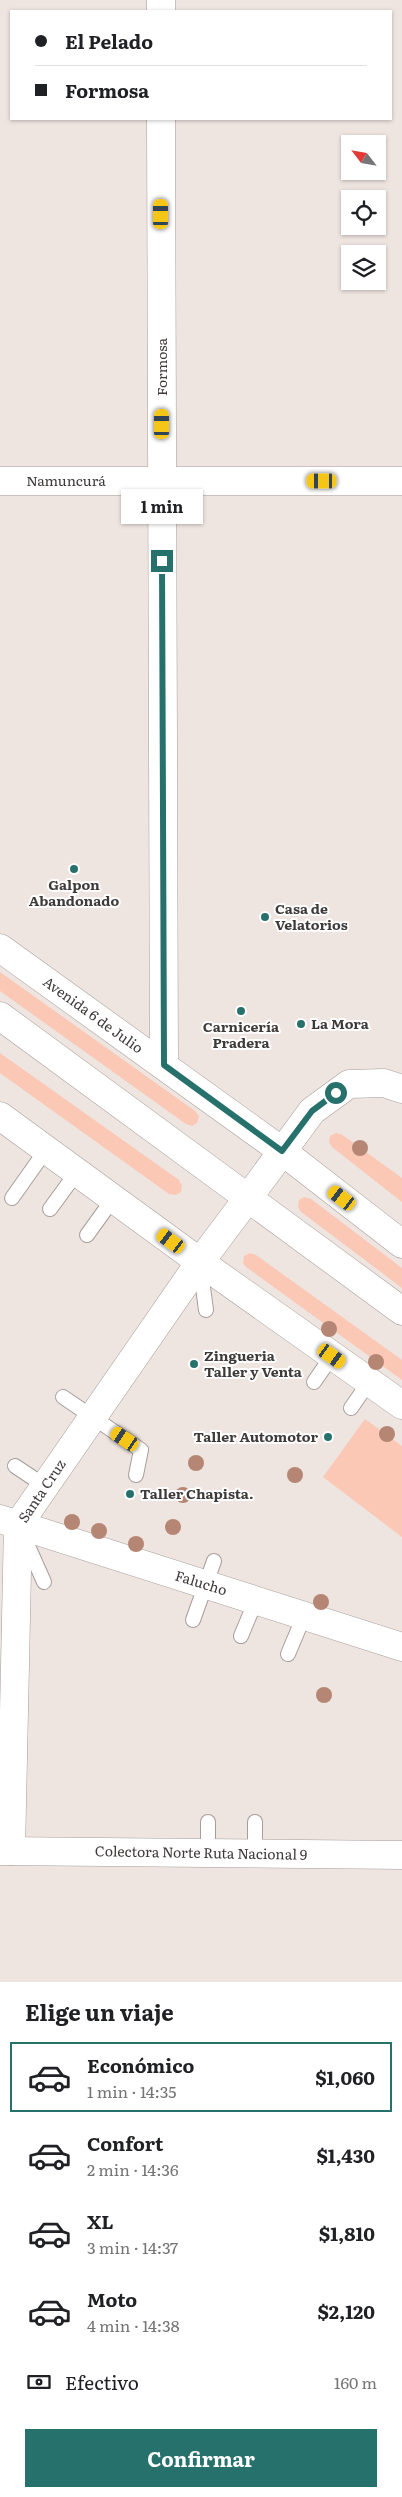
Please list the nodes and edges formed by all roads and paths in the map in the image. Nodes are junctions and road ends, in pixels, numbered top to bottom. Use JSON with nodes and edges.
{"nodes":[{"id":1,"x":161,"y":120,"type":"edge"},
{"id":2,"x":0,"y":481,"type":"edge"},
{"id":3,"x":162,"y":481,"type":"junction"},
{"id":4,"x":402,"y":481,"type":"edge"},
{"id":5,"x":0,"y":948,"type":"edge"},
{"id":6,"x":0,"y":1016,"type":"edge"},
{"id":7,"x":164,"y":1065,"type":"junction"},
{"id":8,"x":402,"y":1089,"type":"edge"},
{"id":9,"x":0,"y":1116,"type":"edge"},
{"id":10,"x":46,"y":1150,"type":"junction"},
{"id":11,"x":282,"y":1151,"type":"junction"},
{"id":12,"x":77,"y":1172,"type":"junction"},
{"id":13,"x":12,"y":1198,"type":"dead end"},
{"id":14,"x":248,"y":1198,"type":"junction"},
{"id":15,"x":113,"y":1199,"type":"junction"},
{"id":16,"x":50,"y":1210,"type":"dead end"},
{"id":17,"x":87,"y":1235,"type":"dead end"},
{"id":18,"x":402,"y":1244,"type":"edge"},
{"id":19,"x":200,"y":1262,"type":"junction"},
{"id":20,"x":206,"y":1310,"type":"dead end"},
{"id":21,"x":402,"y":1311,"type":"edge"},
{"id":22,"x":332,"y":1356,"type":"junction"},
{"id":23,"x":314,"y":1382,"type":"dead end"},
{"id":24,"x":369,"y":1382,"type":"junction"},
{"id":25,"x":63,"y":1397,"type":"dead end"},
{"id":26,"x":402,"y":1405,"type":"edge"},
{"id":27,"x":351,"y":1408,"type":"dead end"},
{"id":28,"x":92,"y":1418,"type":"junction"},
{"id":29,"x":15,"y":1466,"type":"dead end"},
{"id":30,"x":136,"y":1475,"type":"dead end"},
{"id":31,"x":45,"y":1486,"type":"junction"},
{"id":32,"x":9,"y":1522,"type":"edge"},
{"id":33,"x":209,"y":1572,"type":"junction"},
{"id":34,"x":44,"y":1582,"type":"dead end"},
{"id":35,"x":256,"y":1600,"type":"junction"},
{"id":36,"x":304,"y":1616,"type":"junction"},
{"id":37,"x":194,"y":1620,"type":"dead end"},
{"id":38,"x":241,"y":1636,"type":"dead end"},
{"id":39,"x":402,"y":1647,"type":"edge"},
{"id":40,"x":288,"y":1654,"type":"dead end"},
{"id":41,"x":208,"y":1822,"type":"dead end"},
{"id":42,"x":255,"y":1822,"type":"dead end"},
{"id":43,"x":5,"y":1851,"type":"edge"},
{"id":44,"x":208,"y":1853,"type":"junction"},
{"id":45,"x":255,"y":1854,"type":"junction"},
{"id":46,"x":402,"y":1855,"type":"edge"}],
"edges":[{"from":1,"to":3,"type":"street","name":"Formosa"},
{"from":2,"to":3,"type":"street","name":"Namuncurá"},
{"from":3,"to":4,"type":"street","name":"Namuncurá"},
{"from":3,"to":7,"type":"street","name":"Formosa"},
{"from":5,"to":7,"type":"street","name":"Avenida 6 de Julio"},
{"from":6,"to":14,"type":"street"},
{"from":7,"to":11,"type":"street","name":"Avenida 6 de Julio"},
{"from":8,"to":11,"type":"street"},
{"from":9,"to":10,"type":"street"},
{"from":10,"to":12,"type":"street"},
{"from":10,"to":13,"type":"lane"},
{"from":11,"to":14,"type":"street"},
{"from":11,"to":18,"type":"street","name":"Avenida 6 de Julio"},
{"from":12,"to":15,"type":"street"},
{"from":12,"to":16,"type":"lane"},
{"from":14,"to":19,"type":"street"},
{"from":14,"to":21,"type":"street"},
{"from":15,"to":17,"type":"lane"},
{"from":15,"to":19,"type":"street"},
{"from":19,"to":20,"type":"lane"},
{"from":19,"to":22,"type":"street"},
{"from":19,"to":28,"type":"street","name":"Santa Cruz"},
{"from":22,"to":23,"type":"lane"},
{"from":22,"to":24,"type":"street"},
{"from":24,"to":26,"type":"street"},
{"from":24,"to":27,"type":"lane"},
{"from":25,"to":28,"type":"lane"},
{"from":28,"to":30,"type":"lane"},
{"from":28,"to":31,"type":"street","name":"Santa Cruz"},
{"from":29,"to":31,"type":"lane"},
{"from":31,"to":32,"type":"street","name":"Santa Cruz"},
{"from":32,"to":33,"type":"street","name":"Falucho"},
{"from":32,"to":34,"type":"lane"},
{"from":32,"to":43,"type":"street","name":"Santa Cruz"},
{"from":33,"to":35,"type":"street","name":"Falucho"},
{"from":33,"to":37,"type":"lane"},
{"from":35,"to":36,"type":"street","name":"Falucho"},
{"from":35,"to":38,"type":"lane"},
{"from":36,"to":39,"type":"street","name":"Falucho"},
{"from":36,"to":40,"type":"lane"},
{"from":41,"to":44,"type":"lane"},
{"from":42,"to":45,"type":"lane"},
{"from":43,"to":44,"type":"street","name":"Colectora Norte Ruta Nacional 9"},
{"from":44,"to":45,"type":"street","name":"Colectora Norte Ruta Nacional 9"},
{"from":45,"to":46,"type":"street","name":"Colectora Norte Ruta Nacional 9"}]}
